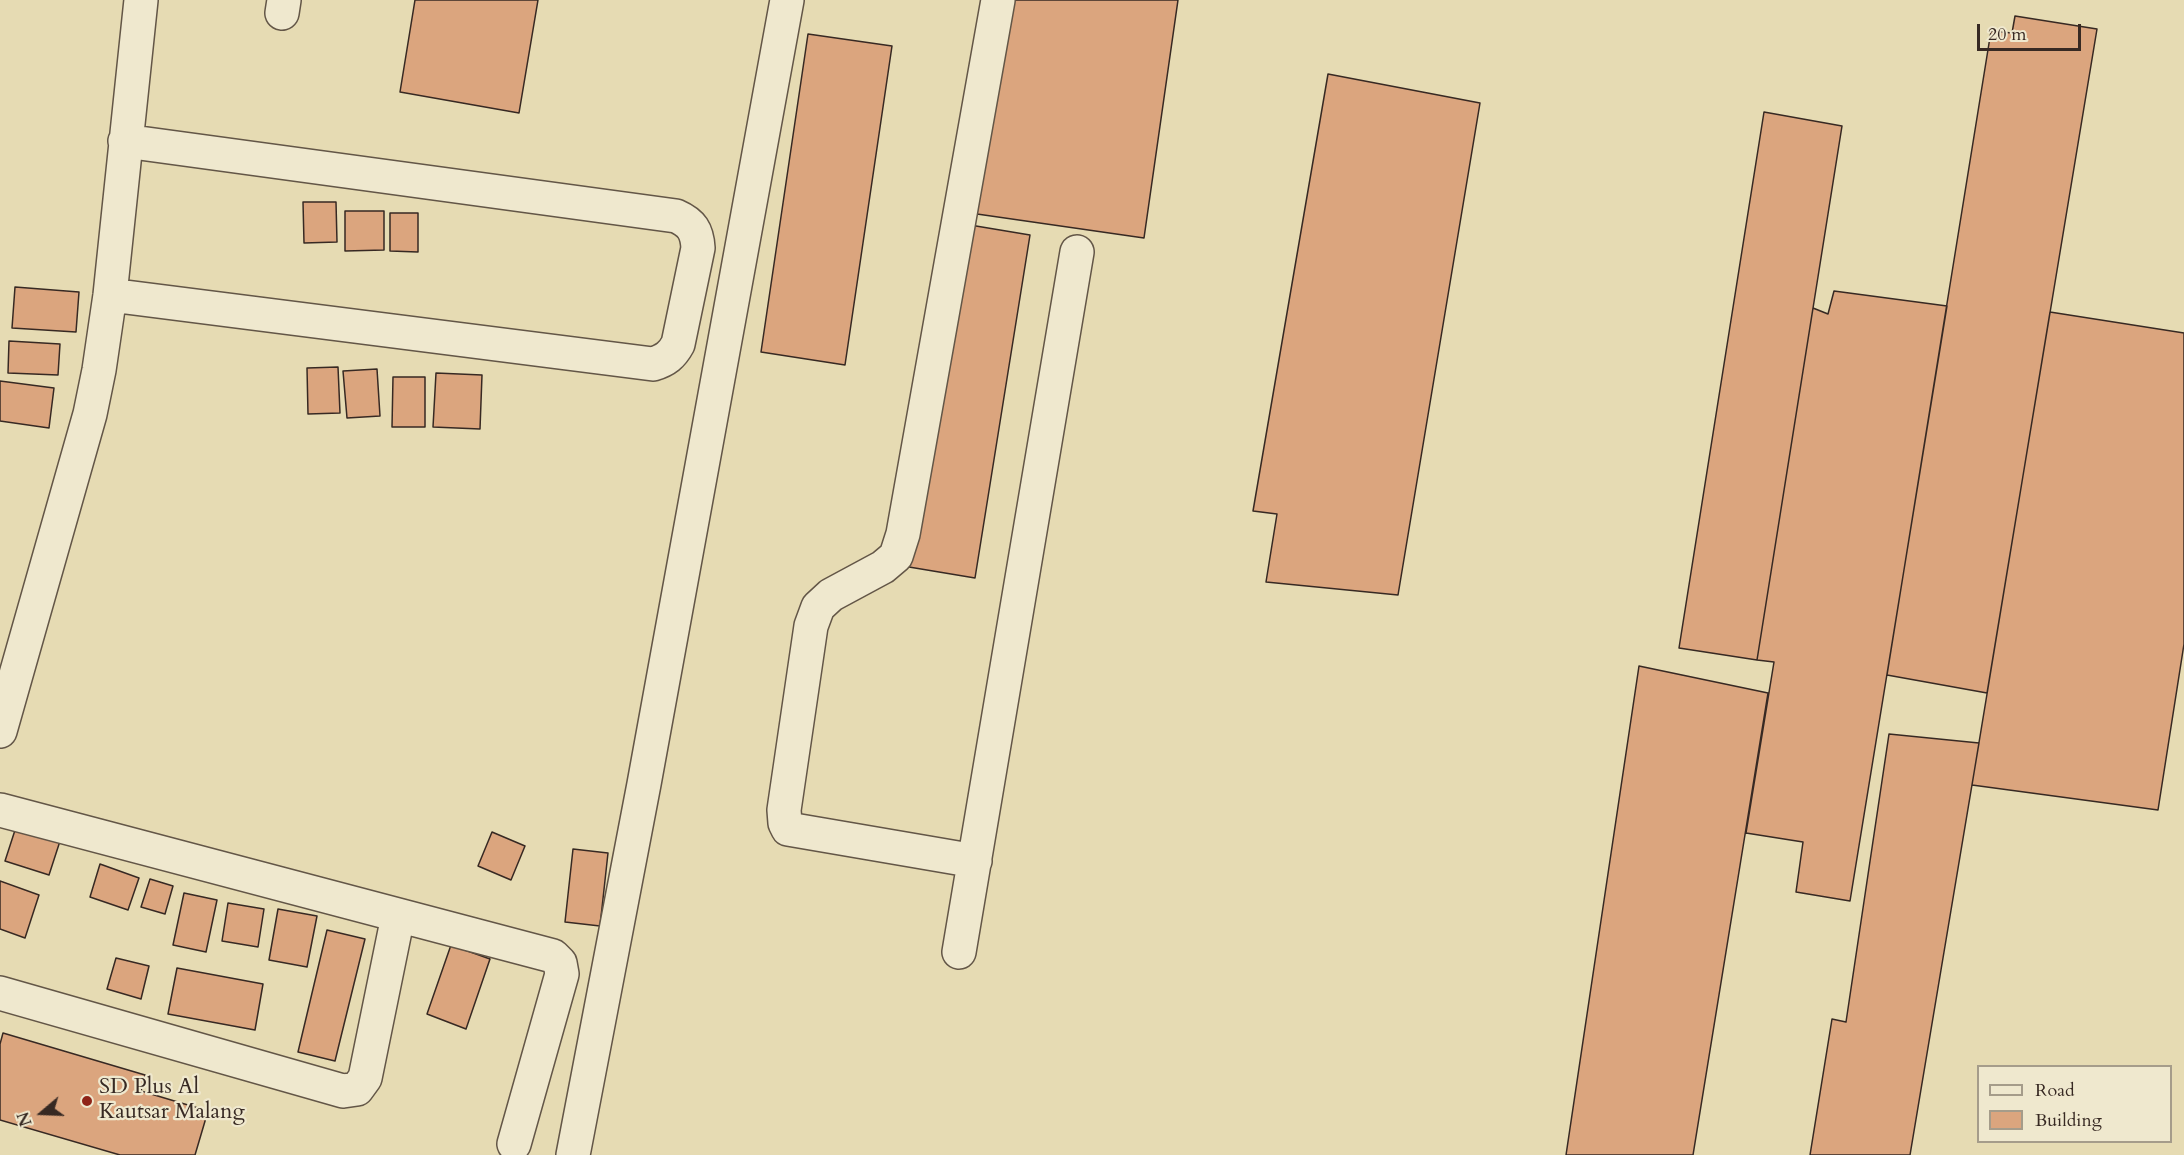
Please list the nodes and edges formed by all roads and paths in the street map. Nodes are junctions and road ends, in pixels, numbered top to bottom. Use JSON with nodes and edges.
{"nodes":[{"id":1,"x":141,"y":0,"type":"edge"},
{"id":2,"x":787,"y":0,"type":"edge"},
{"id":3,"x":998,"y":0,"type":"edge"},
{"id":4,"x":125,"y":141,"type":"junction"},
{"id":5,"x":1077,"y":252,"type":"dead end"},
{"id":6,"x":111,"y":296,"type":"junction"},
{"id":7,"x":0,"y":731,"type":"edge"},
{"id":8,"x":0,"y":810,"type":"edge"},
{"id":9,"x":975,"y":861,"type":"junction"},
{"id":10,"x":398,"y":916,"type":"junction"},
{"id":11,"x":959,"y":952,"type":"dead end"},
{"id":12,"x":0,"y":993,"type":"edge"},
{"id":13,"x":514,"y":1144,"type":"dead end"},
{"id":14,"x":573,"y":1155,"type":"edge"}],
"edges":[{"from":1,"to":4,"type":"street"},
{"from":2,"to":14,"type":"street"},
{"from":3,"to":9,"type":"street"},
{"from":4,"to":6,"type":"street"},
{"from":4,"to":6,"type":"street"},
{"from":5,"to":9,"type":"street"},
{"from":6,"to":7,"type":"street"},
{"from":8,"to":10,"type":"street"},
{"from":9,"to":11,"type":"street"},
{"from":10,"to":12,"type":"street"},
{"from":10,"to":13,"type":"street"}]}
